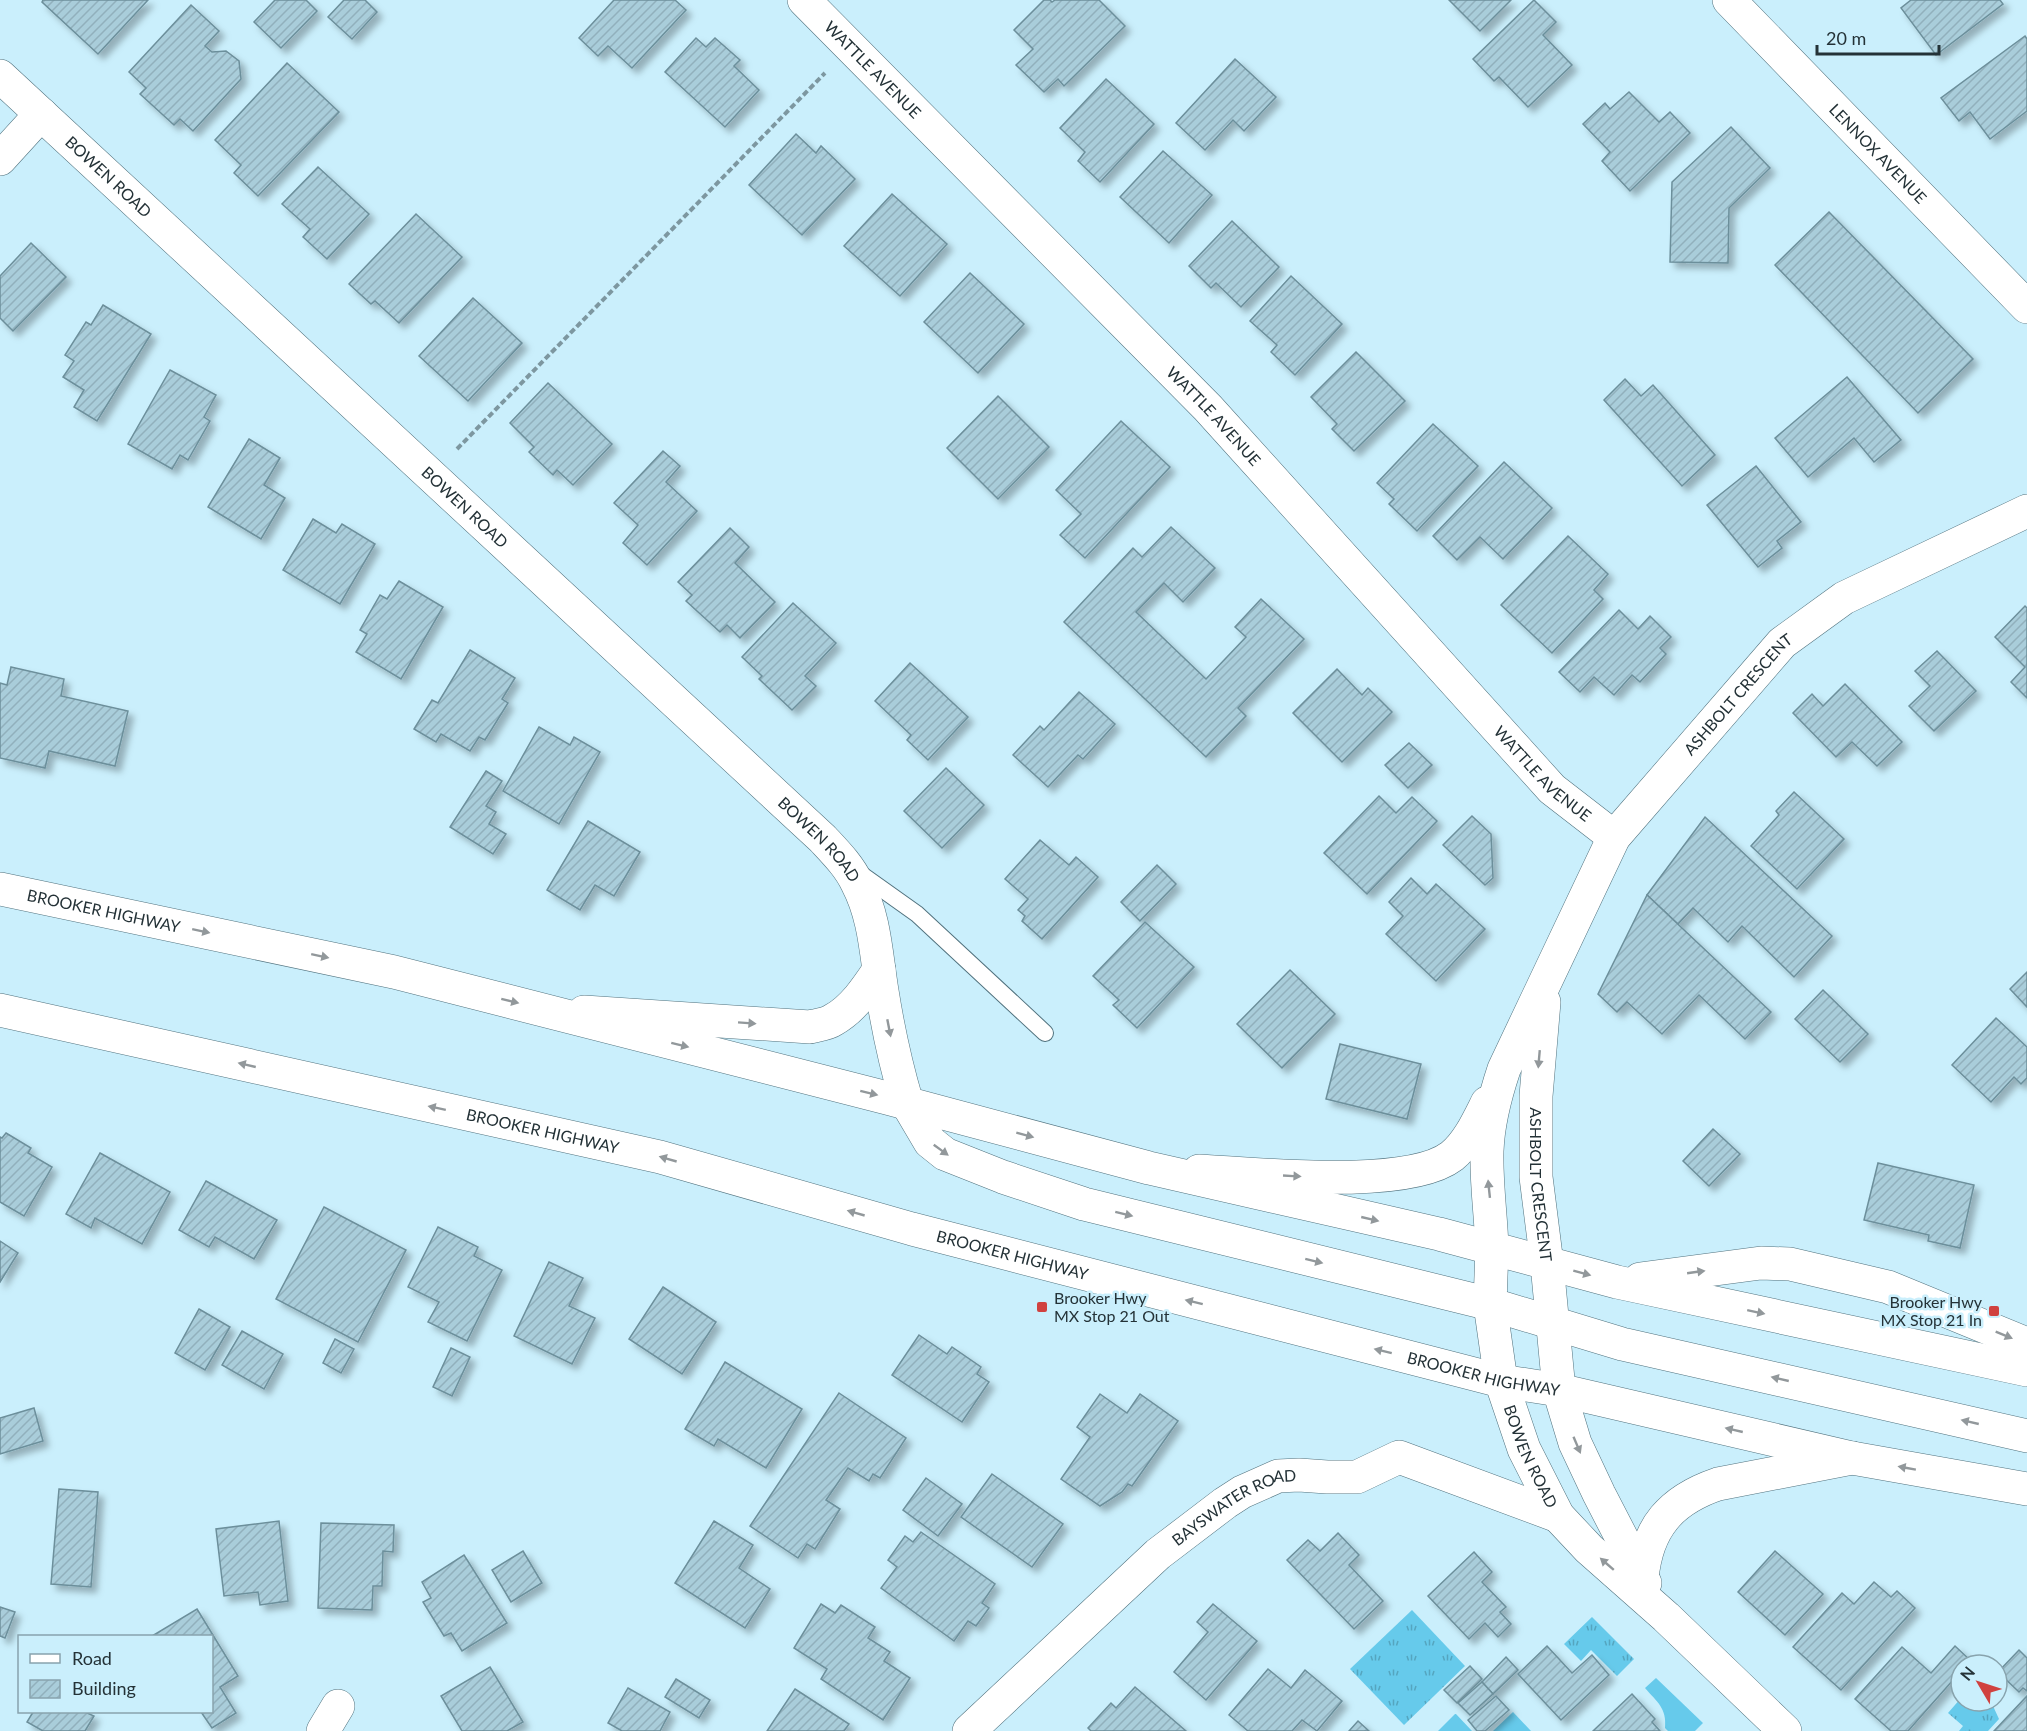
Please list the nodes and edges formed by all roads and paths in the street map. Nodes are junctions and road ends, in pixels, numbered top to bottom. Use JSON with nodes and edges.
{"nodes":[{"id":1,"x":804,"y":0,"type":"edge"},
{"id":2,"x":1730,"y":0,"type":"edge"},
{"id":3,"x":850,"y":47,"type":"junction"},
{"id":4,"x":0,"y":76,"type":"edge"},
{"id":5,"x":41,"y":114,"type":"junction"},
{"id":6,"x":0,"y":159,"type":"edge"},
{"id":7,"x":2027,"y":307,"type":"edge"},
{"id":8,"x":432,"y":476,"type":"junction"},
{"id":9,"x":2027,"y":511,"type":"edge"},
{"id":10,"x":1614,"y":837,"type":"junction"},
{"id":11,"x":845,"y":863,"type":"junction"},
{"id":12,"x":0,"y":889,"type":"edge"},
{"id":13,"x":879,"y":970,"type":"junction"},
{"id":14,"x":1546,"y":980,"type":"junction"},
{"id":15,"x":0,"y":1010,"type":"edge"},
{"id":16,"x":542,"y":1010,"type":"junction"},
{"id":17,"x":1045,"y":1033,"type":"dead end"},
{"id":18,"x":1504,"y":1070,"type":"junction"},
{"id":19,"x":907,"y":1103,"type":"junction"},
{"id":20,"x":1149,"y":1168,"type":"junction"},
{"id":21,"x":1492,"y":1248,"type":"junction"},
{"id":22,"x":1547,"y":1264,"type":"junction"},
{"id":23,"x":1617,"y":1282,"type":"junction"},
{"id":24,"x":1490,"y":1304,"type":"junction"},
{"id":25,"x":1553,"y":1323,"type":"junction"},
{"id":26,"x":2027,"y":1344,"type":"edge"},
{"id":27,"x":2027,"y":1370,"type":"edge"},
{"id":28,"x":1501,"y":1381,"type":"junction"},
{"id":29,"x":1559,"y":1390,"type":"junction"},
{"id":30,"x":2027,"y":1436,"type":"edge"},
{"id":31,"x":1852,"y":1458,"type":"junction"},
{"id":32,"x":2027,"y":1490,"type":"edge"},
{"id":33,"x":1557,"y":1516,"type":"junction"},
{"id":34,"x":1642,"y":1578,"type":"junction"},
{"id":35,"x":1666,"y":1617,"type":"junction"},
{"id":36,"x":969,"y":1731,"type":"edge"},
{"id":37,"x":1785,"y":1731,"type":"edge"}],
"edges":[{"from":1,"to":3,"type":"main road","name":"WATTLE AVENUE"},
{"from":2,"to":7,"type":"main road","name":"LENNOX AVENUE"},
{"from":3,"to":8,"type":"path"},
{"from":3,"to":10,"type":"main road","name":"WATTLE AVENUE"},
{"from":4,"to":5,"type":"main road","name":"BOWEN ROAD"},
{"from":5,"to":6,"type":"main road"},
{"from":5,"to":8,"type":"main road","name":"BOWEN ROAD"},
{"from":8,"to":11,"type":"main road","name":"BOWEN ROAD"},
{"from":9,"to":10,"type":"main road","name":"ASHBOLT CRESCENT"},
{"from":10,"to":14,"type":"main road","name":"ASHBOLT CRESCENT"},
{"from":11,"to":13,"type":"main road","name":"BOWEN ROAD"},
{"from":11,"to":17,"type":"lane"},
{"from":12,"to":16,"type":"main road","name":"BROOKER HIGHWAY","one_way":true},
{"from":16,"to":13,"type":"main road","one_way":true},
{"from":13,"to":19,"type":"main road","name":"BOWEN ROAD","one_way":true},
{"from":14,"to":18,"type":"main road","name":"ASHBOLT CRESCENT"},
{"from":14,"to":22,"type":"main road","name":"ASHBOLT CRESCENT","one_way":true},
{"from":28,"to":15,"type":"main road","name":"BROOKER HIGHWAY","one_way":true},
{"from":16,"to":19,"type":"main road","name":"BROOKER HIGHWAY","one_way":true},
{"from":20,"to":18,"type":"main road","one_way":true},
{"from":21,"to":18,"type":"main road","name":"ASHBOLT CRESCENT","one_way":true},
{"from":19,"to":20,"type":"main road","name":"BROOKER HIGHWAY","one_way":true},
{"from":19,"to":24,"type":"main road","name":"BOWEN ROAD","one_way":true},
{"from":20,"to":21,"type":"main road","name":"BROOKER HIGHWAY","one_way":true},
{"from":21,"to":22,"type":"main road","name":"BROOKER HIGHWAY"},
{"from":21,"to":24,"type":"main road","name":"BOWEN ROAD"},
{"from":22,"to":23,"type":"main road","name":"BROOKER HIGHWAY","one_way":true},
{"from":22,"to":25,"type":"main road","name":"ASHBOLT CRESCENT"},
{"from":23,"to":26,"type":"main road","one_way":true},
{"from":23,"to":27,"type":"main road","name":"BROOKER HIGHWAY","one_way":true},
{"from":24,"to":25,"type":"main road","name":"BOWEN ROAD"},
{"from":24,"to":28,"type":"main road","name":"BOWEN ROAD"},
{"from":25,"to":29,"type":"main road","name":"ASHBOLT CRESCENT"},
{"from":30,"to":25,"type":"main road","name":"BOWEN ROAD","one_way":true},
{"from":28,"to":29,"type":"main road","name":"BROOKER HIGHWAY"},
{"from":28,"to":33,"type":"main road","name":"BOWEN ROAD"},
{"from":31,"to":29,"type":"main road","name":"BROOKER HIGHWAY","one_way":true},
{"from":29,"to":34,"type":"main road","name":"BOWEN ROAD","one_way":true},
{"from":32,"to":31,"type":"main road","name":"BROOKER HIGHWAY","one_way":true},
{"from":31,"to":34,"type":"main road"},
{"from":35,"to":33,"type":"main road","name":"BOWEN ROAD","one_way":true},
{"from":33,"to":36,"type":"main road","name":"BAYSWATER ROAD"},
{"from":34,"to":35,"type":"main road","name":"BOWEN ROAD"},
{"from":35,"to":37,"type":"main road","name":"BOWEN ROAD"}]}
